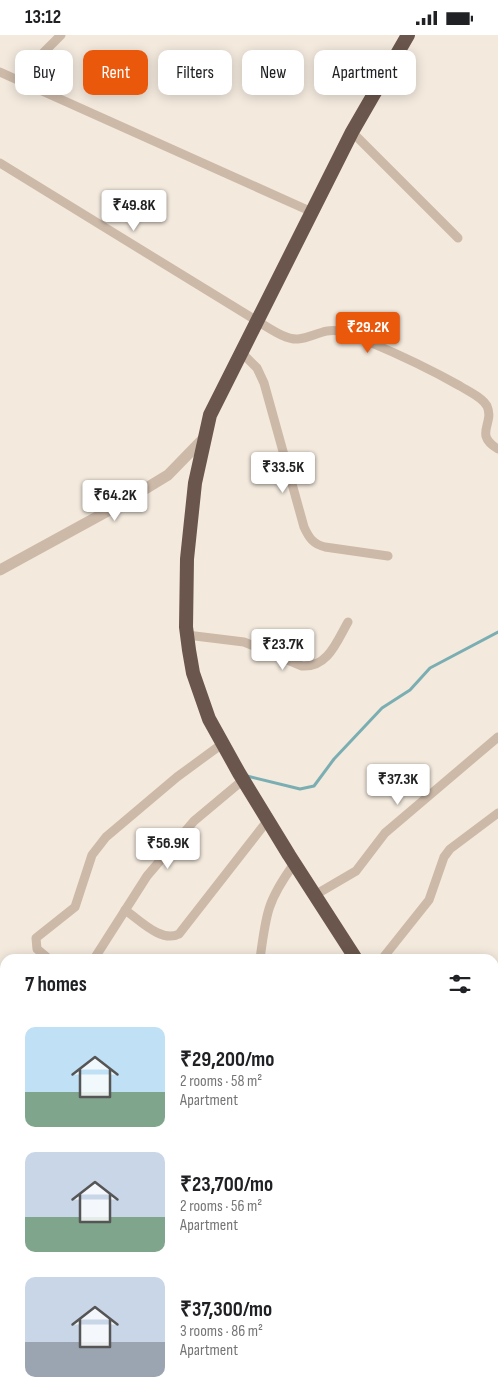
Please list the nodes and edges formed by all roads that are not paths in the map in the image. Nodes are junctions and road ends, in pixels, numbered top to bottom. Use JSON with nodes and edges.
{"nodes":[{"id":1,"x":61,"y":35,"type":"edge"},
{"id":2,"x":408,"y":35,"type":"edge"},
{"id":3,"x":46,"y":50,"type":"edge"},
{"id":4,"x":0,"y":72,"type":"edge"},
{"id":5,"x":15,"y":77,"type":"edge"},
{"id":6,"x":55,"y":95,"type":"edge"},
{"id":7,"x":352,"y":132,"type":"junction"},
{"id":8,"x":0,"y":163,"type":"edge"},
{"id":9,"x":312,"y":212,"type":"junction"},
{"id":10,"x":458,"y":238,"type":"dead end"},
{"id":11,"x":256,"y":321,"type":"junction"},
{"id":12,"x":241,"y":352,"type":"junction"},
{"id":13,"x":204,"y":438,"type":"junction"},
{"id":14,"x":498,"y":449,"type":"edge"},
{"id":15,"x":388,"y":556,"type":"dead end"},
{"id":16,"x":0,"y":570,"type":"edge"},
{"id":17,"x":348,"y":622,"type":"dead end"},
{"id":18,"x":187,"y":635,"type":"junction"},
{"id":19,"x":498,"y":737,"type":"edge"},
{"id":20,"x":222,"y":744,"type":"junction"},
{"id":21,"x":243,"y":780,"type":"junction"},
{"id":22,"x":498,"y":813,"type":"edge"},
{"id":23,"x":268,"y":820,"type":"junction"},
{"id":24,"x":294,"y":864,"type":"junction"},
{"id":25,"x":315,"y":895,"type":"junction"},
{"id":26,"x":125,"y":910,"type":"junction"},
{"id":27,"x":43,"y":954,"type":"edge"},
{"id":28,"x":97,"y":954,"type":"edge"},
{"id":29,"x":261,"y":954,"type":"edge"},
{"id":30,"x":353,"y":954,"type":"edge"},
{"id":31,"x":386,"y":954,"type":"edge"}],
"edges":[{"from":1,"to":3,"type":"street"},
{"from":2,"to":7,"type":"highway"},
{"from":4,"to":5,"type":"street"},
{"from":6,"to":9,"type":"street"},
{"from":7,"to":9,"type":"highway"},
{"from":7,"to":10,"type":"street"},
{"from":8,"to":11,"type":"street"},
{"from":9,"to":11,"type":"highway"},
{"from":11,"to":12,"type":"highway"},
{"from":11,"to":14,"type":"street"},
{"from":12,"to":13,"type":"highway"},
{"from":12,"to":15,"type":"street"},
{"from":13,"to":16,"type":"street"},
{"from":13,"to":18,"type":"highway"},
{"from":17,"to":18,"type":"street"},
{"from":18,"to":20,"type":"highway"},
{"from":19,"to":25,"type":"street"},
{"from":20,"to":21,"type":"highway"},
{"from":20,"to":27,"type":"street"},
{"from":21,"to":23,"type":"highway"},
{"from":21,"to":26,"type":"street"},
{"from":22,"to":31,"type":"street"},
{"from":23,"to":24,"type":"highway"},
{"from":23,"to":26,"type":"street"},
{"from":24,"to":25,"type":"highway"},
{"from":24,"to":29,"type":"street"},
{"from":25,"to":30,"type":"highway"},
{"from":26,"to":28,"type":"street"}]}
